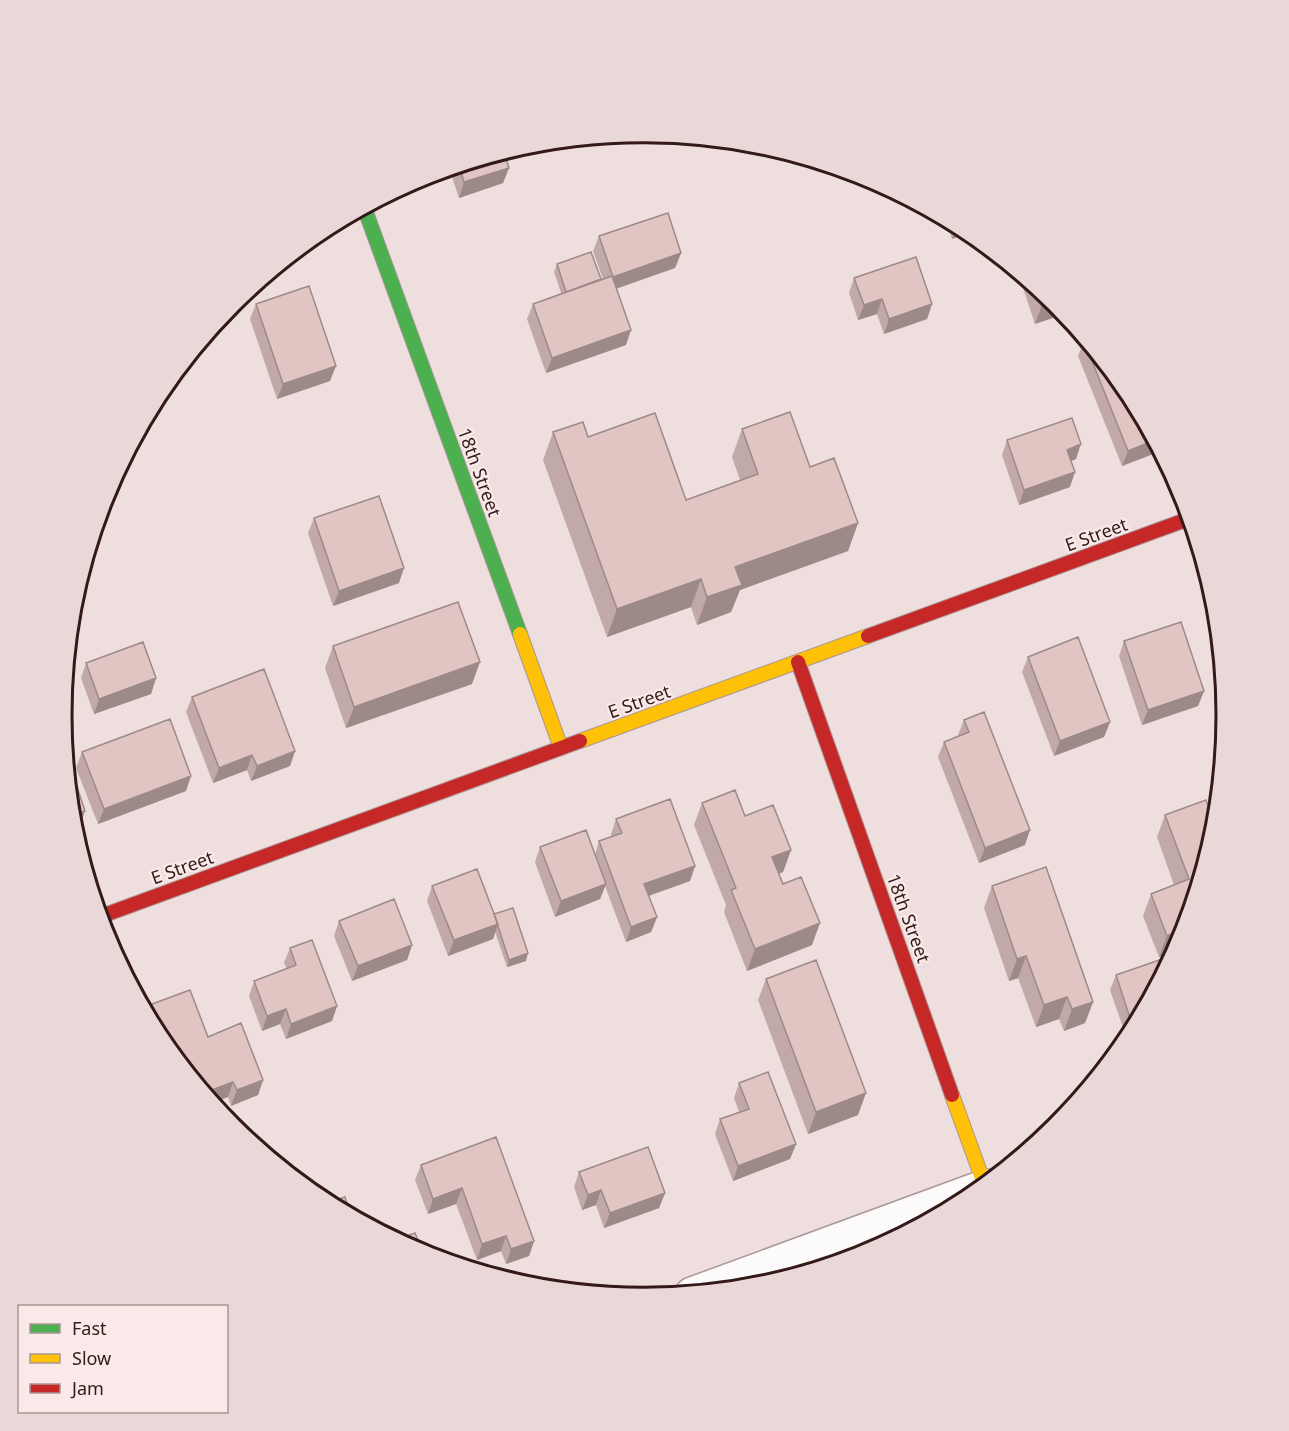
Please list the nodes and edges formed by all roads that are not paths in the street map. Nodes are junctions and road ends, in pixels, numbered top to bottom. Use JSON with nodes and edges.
{"nodes":[{"id":1,"x":367,"y":215,"type":"edge"},
{"id":2,"x":1183,"y":521,"type":"edge"},
{"id":3,"x":798,"y":662,"type":"junction"},
{"id":4,"x":561,"y":748,"type":"junction"},
{"id":5,"x":108,"y":914,"type":"edge"},
{"id":6,"x":983,"y":1177,"type":"edge"},
{"id":7,"x":952,"y":1198,"type":"edge"},
{"id":8,"x":724,"y":1282,"type":"edge"}],
"edges":[{"from":1,"to":4,"type":"street","name":"18th Street"},
{"from":2,"to":3,"type":"street","name":"E Street"},
{"from":3,"to":4,"type":"street","name":"E Street"},
{"from":3,"to":6,"type":"street","name":"18th Street"},
{"from":4,"to":5,"type":"street","name":"E Street"},
{"from":7,"to":8,"type":"street"}]}
